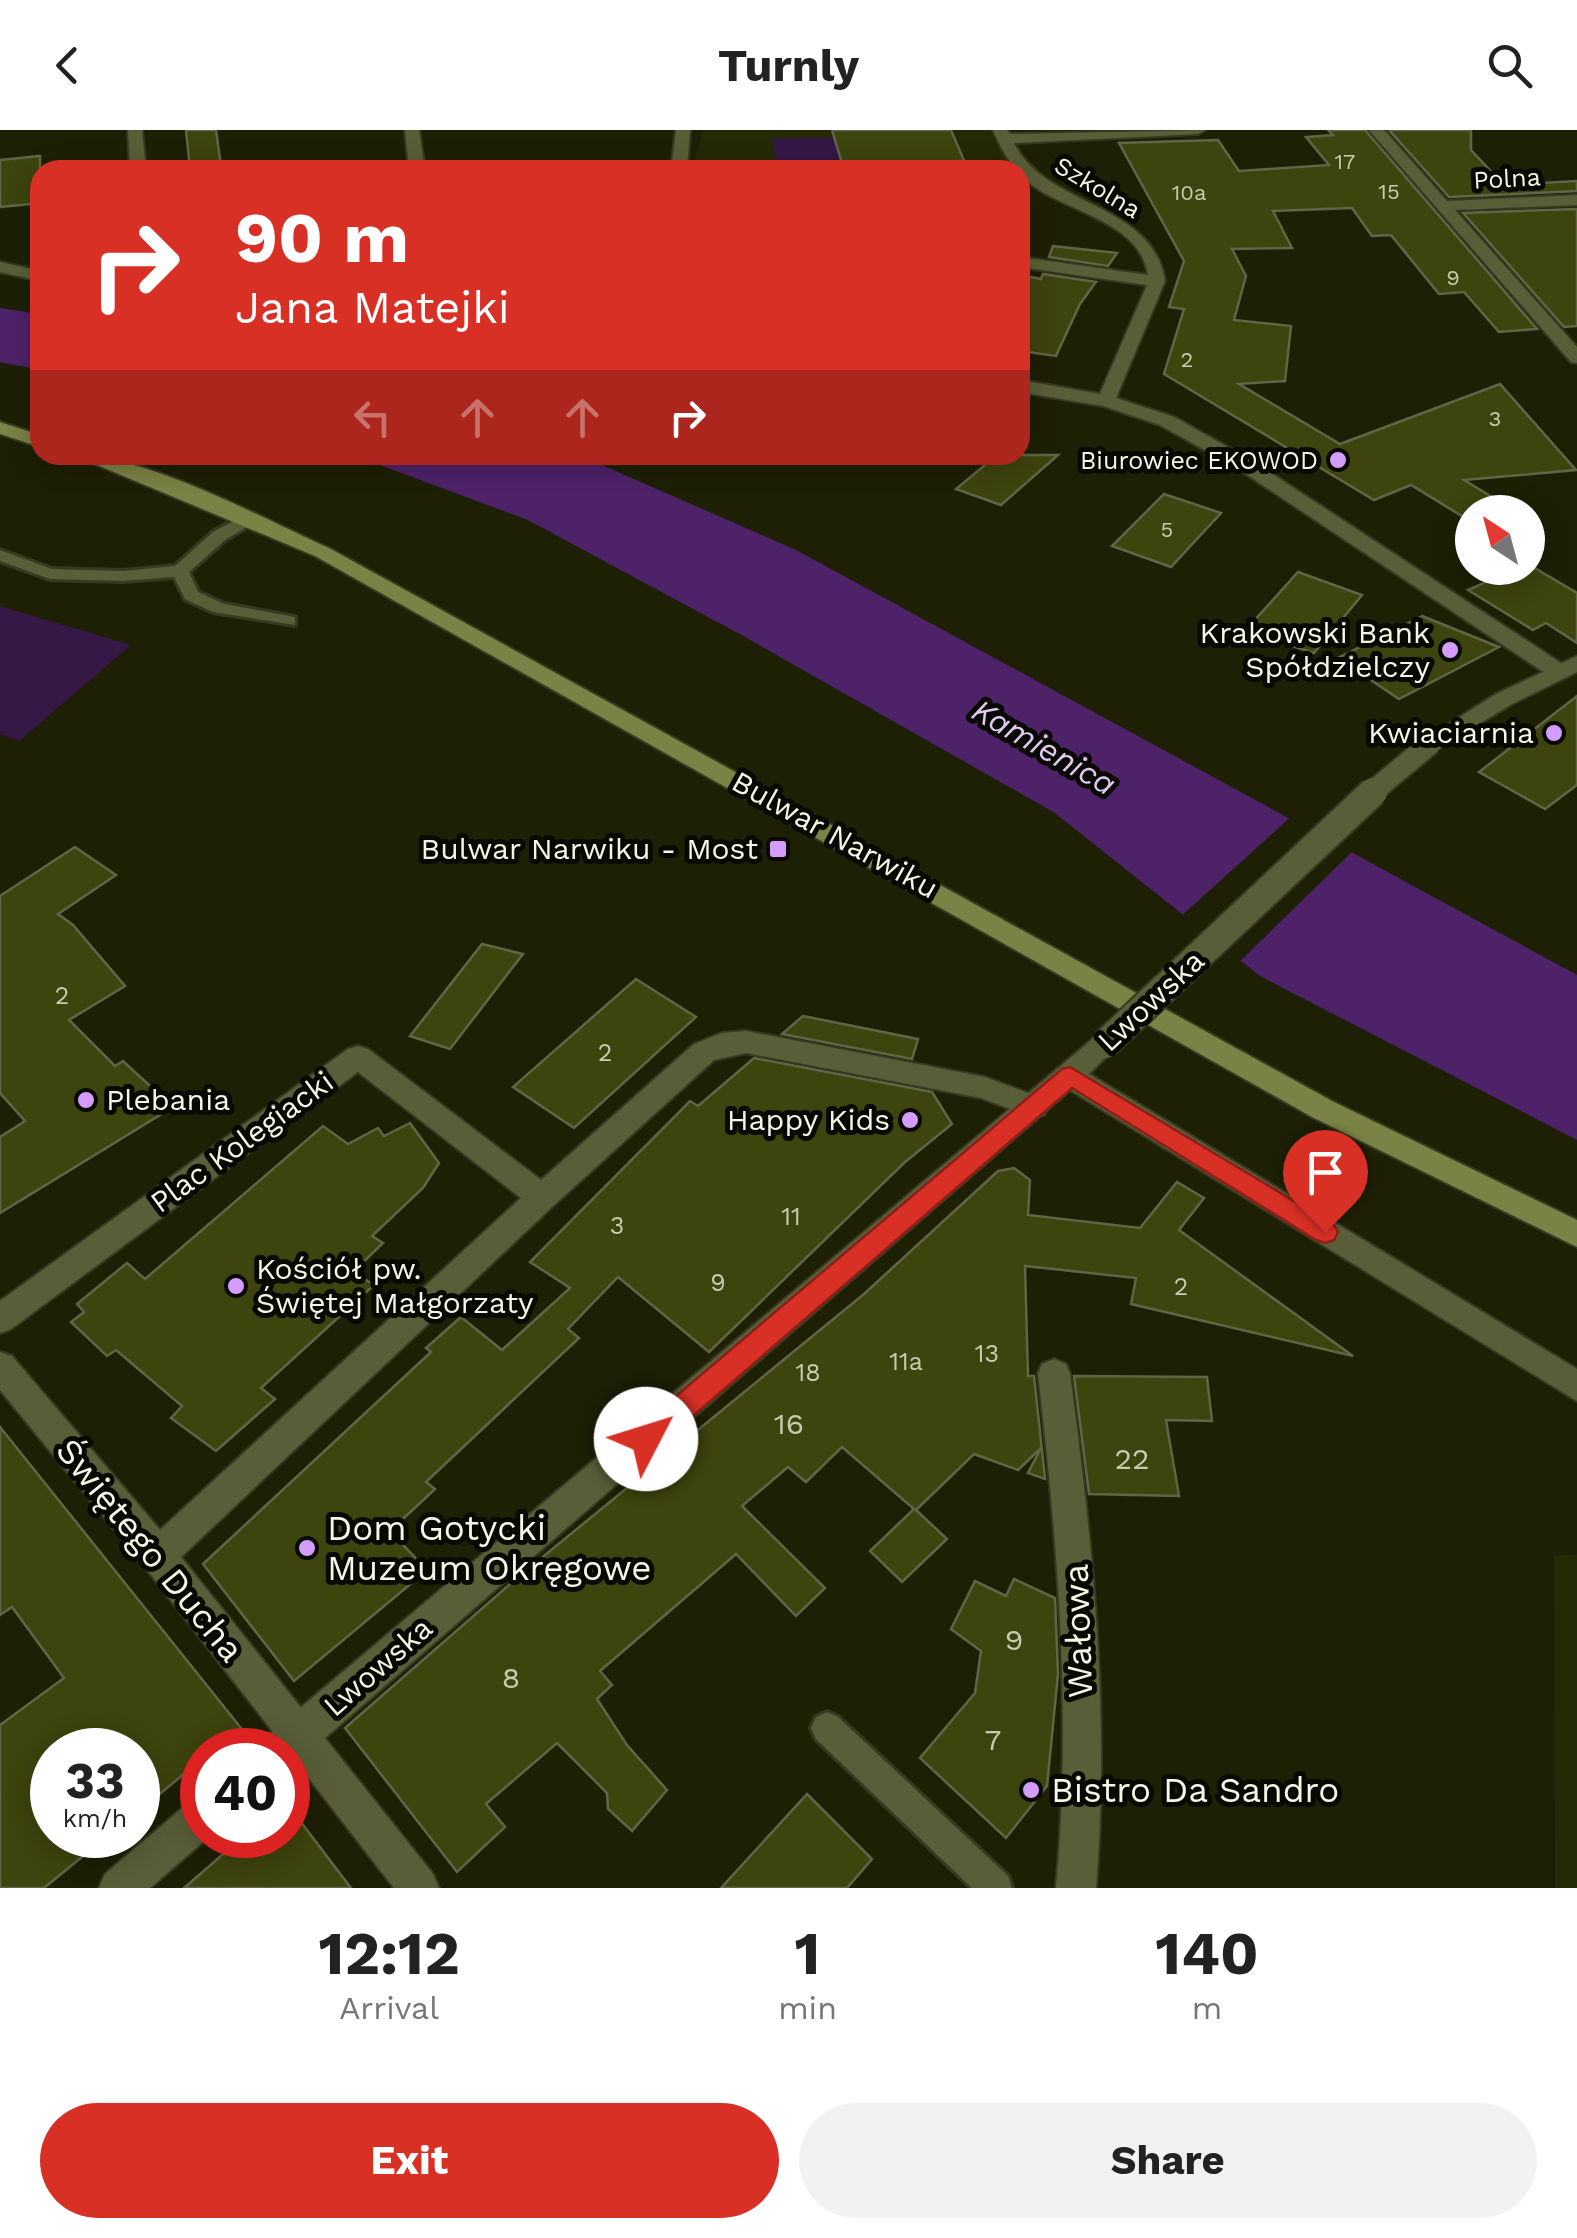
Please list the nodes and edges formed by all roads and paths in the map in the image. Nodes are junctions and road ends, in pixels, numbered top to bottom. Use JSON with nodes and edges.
{"nodes":[{"id":1,"x":135,"y":130,"type":"edge"},
{"id":2,"x":412,"y":130,"type":"edge"},
{"id":3,"x":682,"y":130,"type":"edge"},
{"id":4,"x":1198,"y":130,"type":"edge"},
{"id":5,"x":1376,"y":130,"type":"edge"},
{"id":6,"x":1003,"y":134,"type":"edge"},
{"id":7,"x":137,"y":160,"type":"edge"},
{"id":8,"x":416,"y":160,"type":"edge"},
{"id":9,"x":680,"y":160,"type":"edge"},
{"id":10,"x":1015,"y":160,"type":"edge"},
{"id":11,"x":1030,"y":175,"type":"edge"},
{"id":12,"x":1577,"y":200,"type":"edge"},
{"id":13,"x":1440,"y":206,"type":"junction"},
{"id":14,"x":1030,"y":263,"type":"edge"},
{"id":15,"x":0,"y":267,"type":"edge"},
{"id":16,"x":30,"y":271,"type":"edge"},
{"id":17,"x":1157,"y":280,"type":"junction"},
{"id":18,"x":1577,"y":358,"type":"edge"},
{"id":19,"x":1030,"y":388,"type":"edge"},
{"id":20,"x":1106,"y":401,"type":"junction"},
{"id":21,"x":0,"y":428,"type":"edge"},
{"id":22,"x":30,"y":438,"type":"edge"},
{"id":23,"x":109,"y":465,"type":"edge"},
{"id":24,"x":249,"y":518,"type":"junction"},
{"id":25,"x":0,"y":555,"type":"edge"},
{"id":26,"x":180,"y":571,"type":"junction"},
{"id":27,"x":290,"y":621,"type":"dead end"},
{"id":28,"x":1568,"y":668,"type":"edge"},
{"id":29,"x":1070,"y":1076,"type":"junction"},
{"id":30,"x":1034,"y":1108,"type":"junction"},
{"id":31,"x":542,"y":1197,"type":"junction"},
{"id":32,"x":1577,"y":1234,"type":"edge"},
{"id":33,"x":0,"y":1319,"type":"edge"},
{"id":34,"x":1054,"y":1374,"type":"dead end"},
{"id":35,"x":3,"y":1377,"type":"edge"},
{"id":36,"x":1577,"y":1386,"type":"edge"},
{"id":37,"x":158,"y":1556,"type":"junction"},
{"id":38,"x":280,"y":1728,"type":"edge"},
{"id":39,"x":306,"y":1728,"type":"edge"},
{"id":40,"x":827,"y":1728,"type":"dead end"},
{"id":41,"x":310,"y":1765,"type":"edge"},
{"id":42,"x":180,"y":1836,"type":"edge"},
{"id":43,"x":118,"y":1888,"type":"edge"},
{"id":44,"x":419,"y":1888,"type":"edge"},
{"id":45,"x":996,"y":1888,"type":"edge"},
{"id":46,"x":1076,"y":1888,"type":"edge"}],
"edges":[{"from":1,"to":7,"type":"street"},
{"from":2,"to":8,"type":"street"},
{"from":3,"to":9,"type":"street"},
{"from":4,"to":6,"type":"street"},
{"from":5,"to":13,"type":"street"},
{"from":6,"to":10,"type":"street","name":"Szkolna"},
{"from":11,"to":17,"type":"street","name":"Szkolna"},
{"from":12,"to":13,"type":"street","name":"Polna"},
{"from":13,"to":18,"type":"street"},
{"from":14,"to":17,"type":"street"},
{"from":15,"to":16,"type":"street"},
{"from":17,"to":20,"type":"street"},
{"from":19,"to":20,"type":"street"},
{"from":20,"to":28,"type":"street"},
{"from":21,"to":22,"type":"main road"},
{"from":23,"to":24,"type":"main road","name":"Bulwar Narwiku"},
{"from":24,"to":26,"type":"lane"},
{"from":24,"to":32,"type":"main road","name":"Bulwar Narwiku"},
{"from":25,"to":26,"type":"lane"},
{"from":26,"to":27,"type":"lane"},
{"from":28,"to":29,"type":"street","name":"Lwowska","bridge":true},
{"from":29,"to":30,"type":"street","name":"Lwowska"},
{"from":29,"to":36,"type":"street"},
{"from":30,"to":31,"type":"street"},
{"from":30,"to":39,"type":"street","name":"Lwowska"},
{"from":31,"to":33,"type":"street","name":"Plac Kolegiacki"},
{"from":31,"to":37,"type":"street"},
{"from":34,"to":46,"type":"street","name":"Wałowa"},
{"from":35,"to":37,"type":"street","name":"Świętego Ducha"},
{"from":37,"to":38,"type":"street","name":"Świętego Ducha"},
{"from":40,"to":45,"type":"lane"},
{"from":41,"to":44,"type":"street","name":"Świętego Ducha"},
{"from":42,"to":43,"type":"street"}]}
